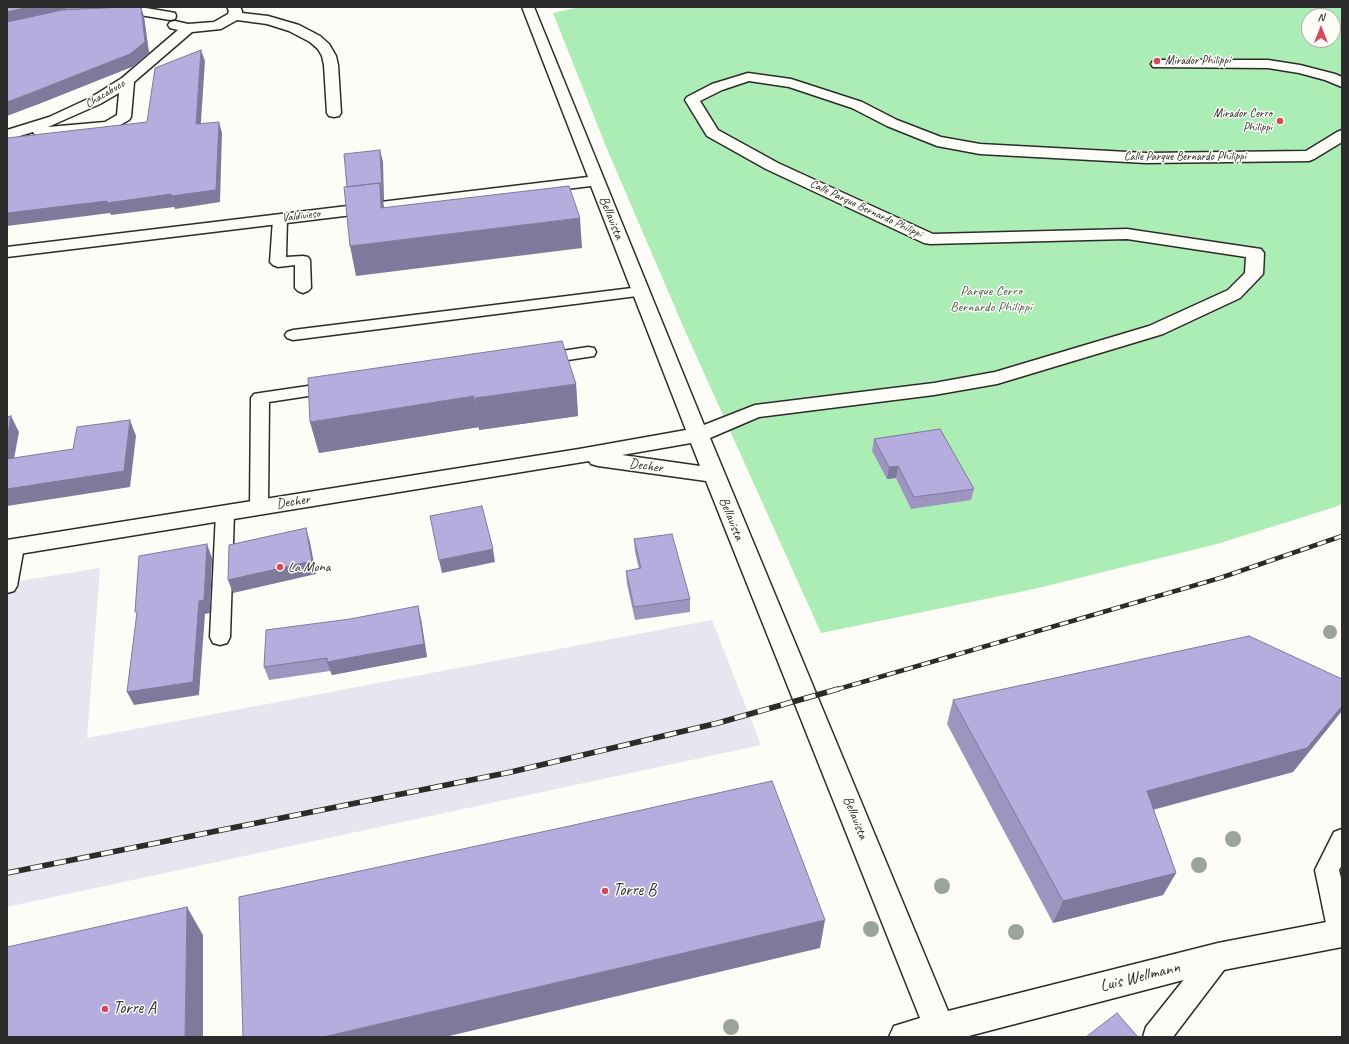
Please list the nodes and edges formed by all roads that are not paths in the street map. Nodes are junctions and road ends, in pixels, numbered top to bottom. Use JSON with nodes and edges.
{"nodes":[{"id":1,"x":528,"y":7,"type":"edge"},
{"id":2,"x":181,"y":8,"type":"edge"},
{"id":3,"x":234,"y":11,"type":"edge"},
{"id":4,"x":103,"y":14,"type":"edge"},
{"id":5,"x":170,"y":16,"type":"junction"},
{"id":6,"x":188,"y":28,"type":"junction"},
{"id":7,"x":1158,"y":64,"type":"dead end"},
{"id":8,"x":126,"y":81,"type":"junction"},
{"id":9,"x":1342,"y":83,"type":"edge"},
{"id":10,"x":334,"y":113,"type":"dead end"},
{"id":11,"x":7,"y":135,"type":"edge"},
{"id":12,"x":1342,"y":135,"type":"edge"},
{"id":13,"x":596,"y":181,"type":"junction"},
{"id":14,"x":280,"y":219,"type":"junction"},
{"id":15,"x":7,"y":252,"type":"edge"},
{"id":16,"x":303,"y":288,"type":"dead end"},
{"id":17,"x":640,"y":292,"type":"junction"},
{"id":18,"x":293,"y":335,"type":"dead end"},
{"id":19,"x":588,"y":352,"type":"dead end"},
{"id":20,"x":526,"y":361,"type":"edge"},
{"id":21,"x":354,"y":385,"type":"edge"},
{"id":22,"x":698,"y":435,"type":"junction"},
{"id":23,"x":579,"y":456,"type":"junction"},
{"id":24,"x":714,"y":475,"type":"junction"},
{"id":25,"x":259,"y":507,"type":"junction"},
{"id":26,"x":225,"y":513,"type":"junction"},
{"id":27,"x":11,"y":547,"type":"edge"},
{"id":28,"x":7,"y":586,"type":"edge"},
{"id":29,"x":220,"y":637,"type":"dead end"},
{"id":30,"x":1342,"y":840,"type":"edge"},
{"id":31,"x":1341,"y":933,"type":"edge"},
{"id":32,"x":1218,"y":957,"type":"junction"},
{"id":33,"x":943,"y":1033,"type":"edge"},
{"id":34,"x":905,"y":1037,"type":"edge"},
{"id":35,"x":1156,"y":1037,"type":"edge"}],
"edges":[{"from":1,"to":13,"type":"street","name":"Bellavista"},
{"from":2,"to":5,"type":"street"},
{"from":3,"to":6,"type":"street"},
{"from":3,"to":10,"type":"street"},
{"from":4,"to":5,"type":"street"},
{"from":5,"to":6,"type":"street"},
{"from":6,"to":8,"type":"street","name":"Chacabuco"},
{"from":7,"to":9,"type":"street"},
{"from":8,"to":11,"type":"street","name":"Chacabuco"},
{"from":8,"to":11,"type":"street"},
{"from":12,"to":22,"type":"street","name":"Calle Parque Bernardo Philippi"},
{"from":13,"to":14,"type":"street","name":"Valdivieso"},
{"from":13,"to":17,"type":"street","name":"Bellavista"},
{"from":14,"to":15,"type":"street","name":"Valdivieso"},
{"from":14,"to":16,"type":"lane"},
{"from":17,"to":18,"type":"lane"},
{"from":17,"to":22,"type":"street","name":"Bellavista"},
{"from":19,"to":20,"type":"lane"},
{"from":21,"to":25,"type":"lane"},
{"from":22,"to":23,"type":"street","name":"Decher"},
{"from":22,"to":24,"type":"street","name":"Bellavista"},
{"from":23,"to":24,"type":"street","name":"Decher"},
{"from":23,"to":25,"type":"street","name":"Decher"},
{"from":24,"to":33,"type":"street","name":"Bellavista"},
{"from":25,"to":26,"type":"street","name":"Decher"},
{"from":26,"to":27,"type":"street","name":"Decher"},
{"from":26,"to":29,"type":"lane"},
{"from":27,"to":28,"type":"lane"},
{"from":30,"to":31,"type":"lane"},
{"from":31,"to":32,"type":"street","name":"Luis Wellmann"},
{"from":32,"to":33,"type":"street","name":"Luis Wellmann"},
{"from":32,"to":35,"type":"lane"},
{"from":33,"to":34,"type":"street","name":"Luis Wellmann"}]}
